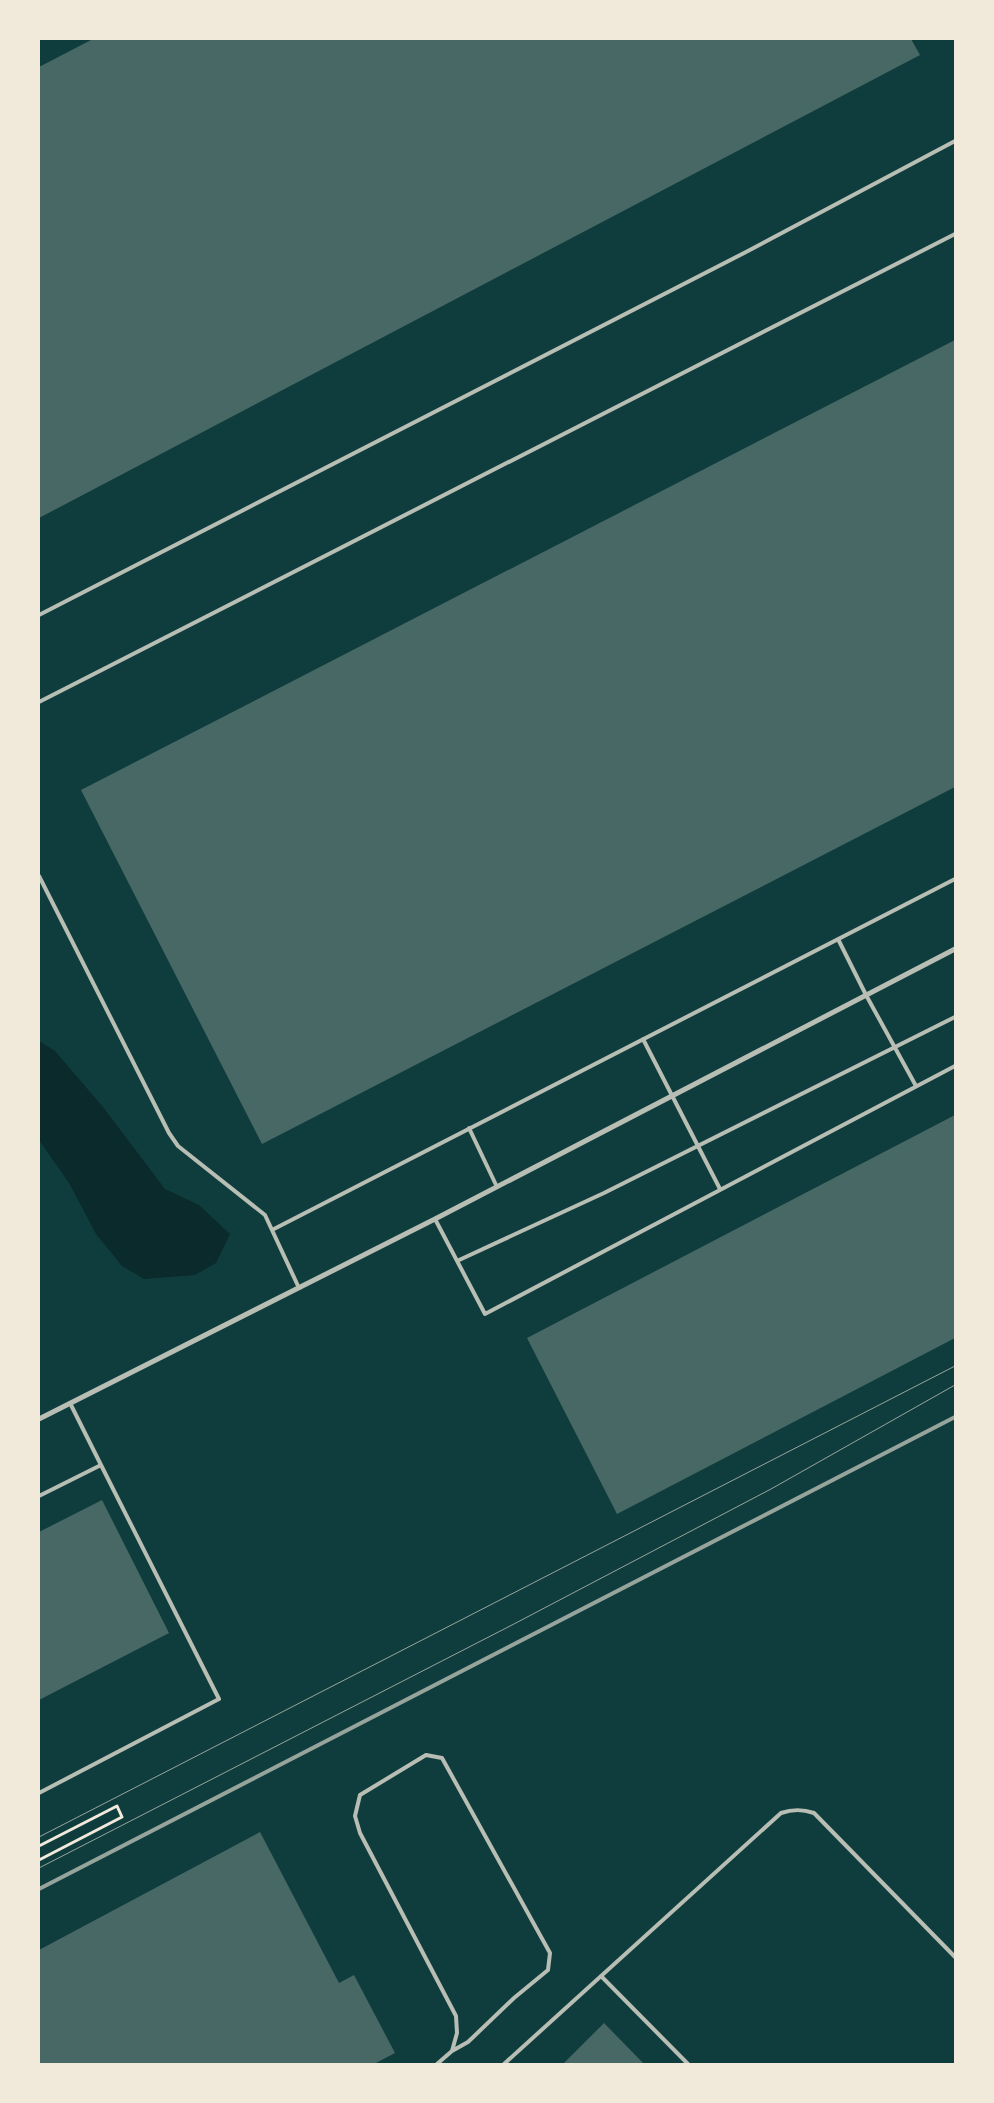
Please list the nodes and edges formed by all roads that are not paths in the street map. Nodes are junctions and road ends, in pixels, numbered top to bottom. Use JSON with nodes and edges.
{"nodes":[{"id":1,"x":955,"y":141,"type":"edge"},
{"id":2,"x":955,"y":234,"type":"edge"},
{"id":3,"x":39,"y":615,"type":"edge"},
{"id":4,"x":39,"y":702,"type":"edge"},
{"id":5,"x":39,"y":876,"type":"edge"},
{"id":6,"x":955,"y":879,"type":"edge"},
{"id":7,"x":838,"y":939,"type":"junction"},
{"id":8,"x":955,"y":949,"type":"edge"},
{"id":9,"x":866,"y":994,"type":"junction"},
{"id":10,"x":955,"y":1017,"type":"edge"},
{"id":11,"x":643,"y":1039,"type":"junction"},
{"id":12,"x":896,"y":1047,"type":"junction"},
{"id":13,"x":955,"y":1066,"type":"edge"},
{"id":14,"x":916,"y":1086,"type":"junction"},
{"id":15,"x":672,"y":1097,"type":"junction"},
{"id":16,"x":469,"y":1128,"type":"junction"},
{"id":17,"x":698,"y":1146,"type":"junction"},
{"id":18,"x":498,"y":1187,"type":"junction"},
{"id":19,"x":720,"y":1190,"type":"junction"},
{"id":20,"x":434,"y":1219,"type":"junction"},
{"id":21,"x":272,"y":1230,"type":"junction"},
{"id":22,"x":457,"y":1261,"type":"junction"},
{"id":23,"x":299,"y":1288,"type":"junction"},
{"id":24,"x":70,"y":1403,"type":"junction"},
{"id":25,"x":39,"y":1419,"type":"edge"},
{"id":26,"x":101,"y":1465,"type":"junction"},
{"id":27,"x":39,"y":1496,"type":"edge"},
{"id":28,"x":39,"y":1793,"type":"edge"},
{"id":29,"x":955,"y":1957,"type":"edge"},
{"id":30,"x":602,"y":1976,"type":"junction"},
{"id":31,"x":452,"y":2051,"type":"junction"},
{"id":32,"x":436,"y":2064,"type":"edge"},
{"id":33,"x":504,"y":2064,"type":"edge"},
{"id":34,"x":688,"y":2064,"type":"edge"}],
"edges":[{"from":1,"to":3,"type":"lane"},
{"from":2,"to":4,"type":"lane"},
{"from":5,"to":21,"type":"lane"},
{"from":6,"to":7,"type":"lane"},
{"from":7,"to":9,"type":"lane"},
{"from":7,"to":11,"type":"lane"},
{"from":8,"to":9,"type":"street"},
{"from":9,"to":12,"type":"lane"},
{"from":9,"to":15,"type":"street"},
{"from":10,"to":12,"type":"lane"},
{"from":11,"to":15,"type":"lane"},
{"from":11,"to":16,"type":"lane"},
{"from":12,"to":14,"type":"lane"},
{"from":12,"to":17,"type":"lane"},
{"from":13,"to":14,"type":"lane"},
{"from":14,"to":19,"type":"lane"},
{"from":15,"to":17,"type":"lane"},
{"from":15,"to":18,"type":"street"},
{"from":16,"to":18,"type":"lane"},
{"from":16,"to":21,"type":"lane"},
{"from":17,"to":19,"type":"lane"},
{"from":17,"to":22,"type":"lane"},
{"from":18,"to":20,"type":"street"},
{"from":19,"to":22,"type":"lane"},
{"from":20,"to":22,"type":"lane"},
{"from":20,"to":23,"type":"street"},
{"from":21,"to":23,"type":"lane"},
{"from":23,"to":24,"type":"street"},
{"from":24,"to":25,"type":"street"},
{"from":24,"to":26,"type":"lane"},
{"from":26,"to":27,"type":"lane"},
{"from":26,"to":28,"type":"lane"},
{"from":29,"to":30,"type":"lane"},
{"from":30,"to":33,"type":"lane"},
{"from":30,"to":34,"type":"lane"},
{"from":31,"to":31,"type":"lane"},
{"from":31,"to":32,"type":"lane"}]}
